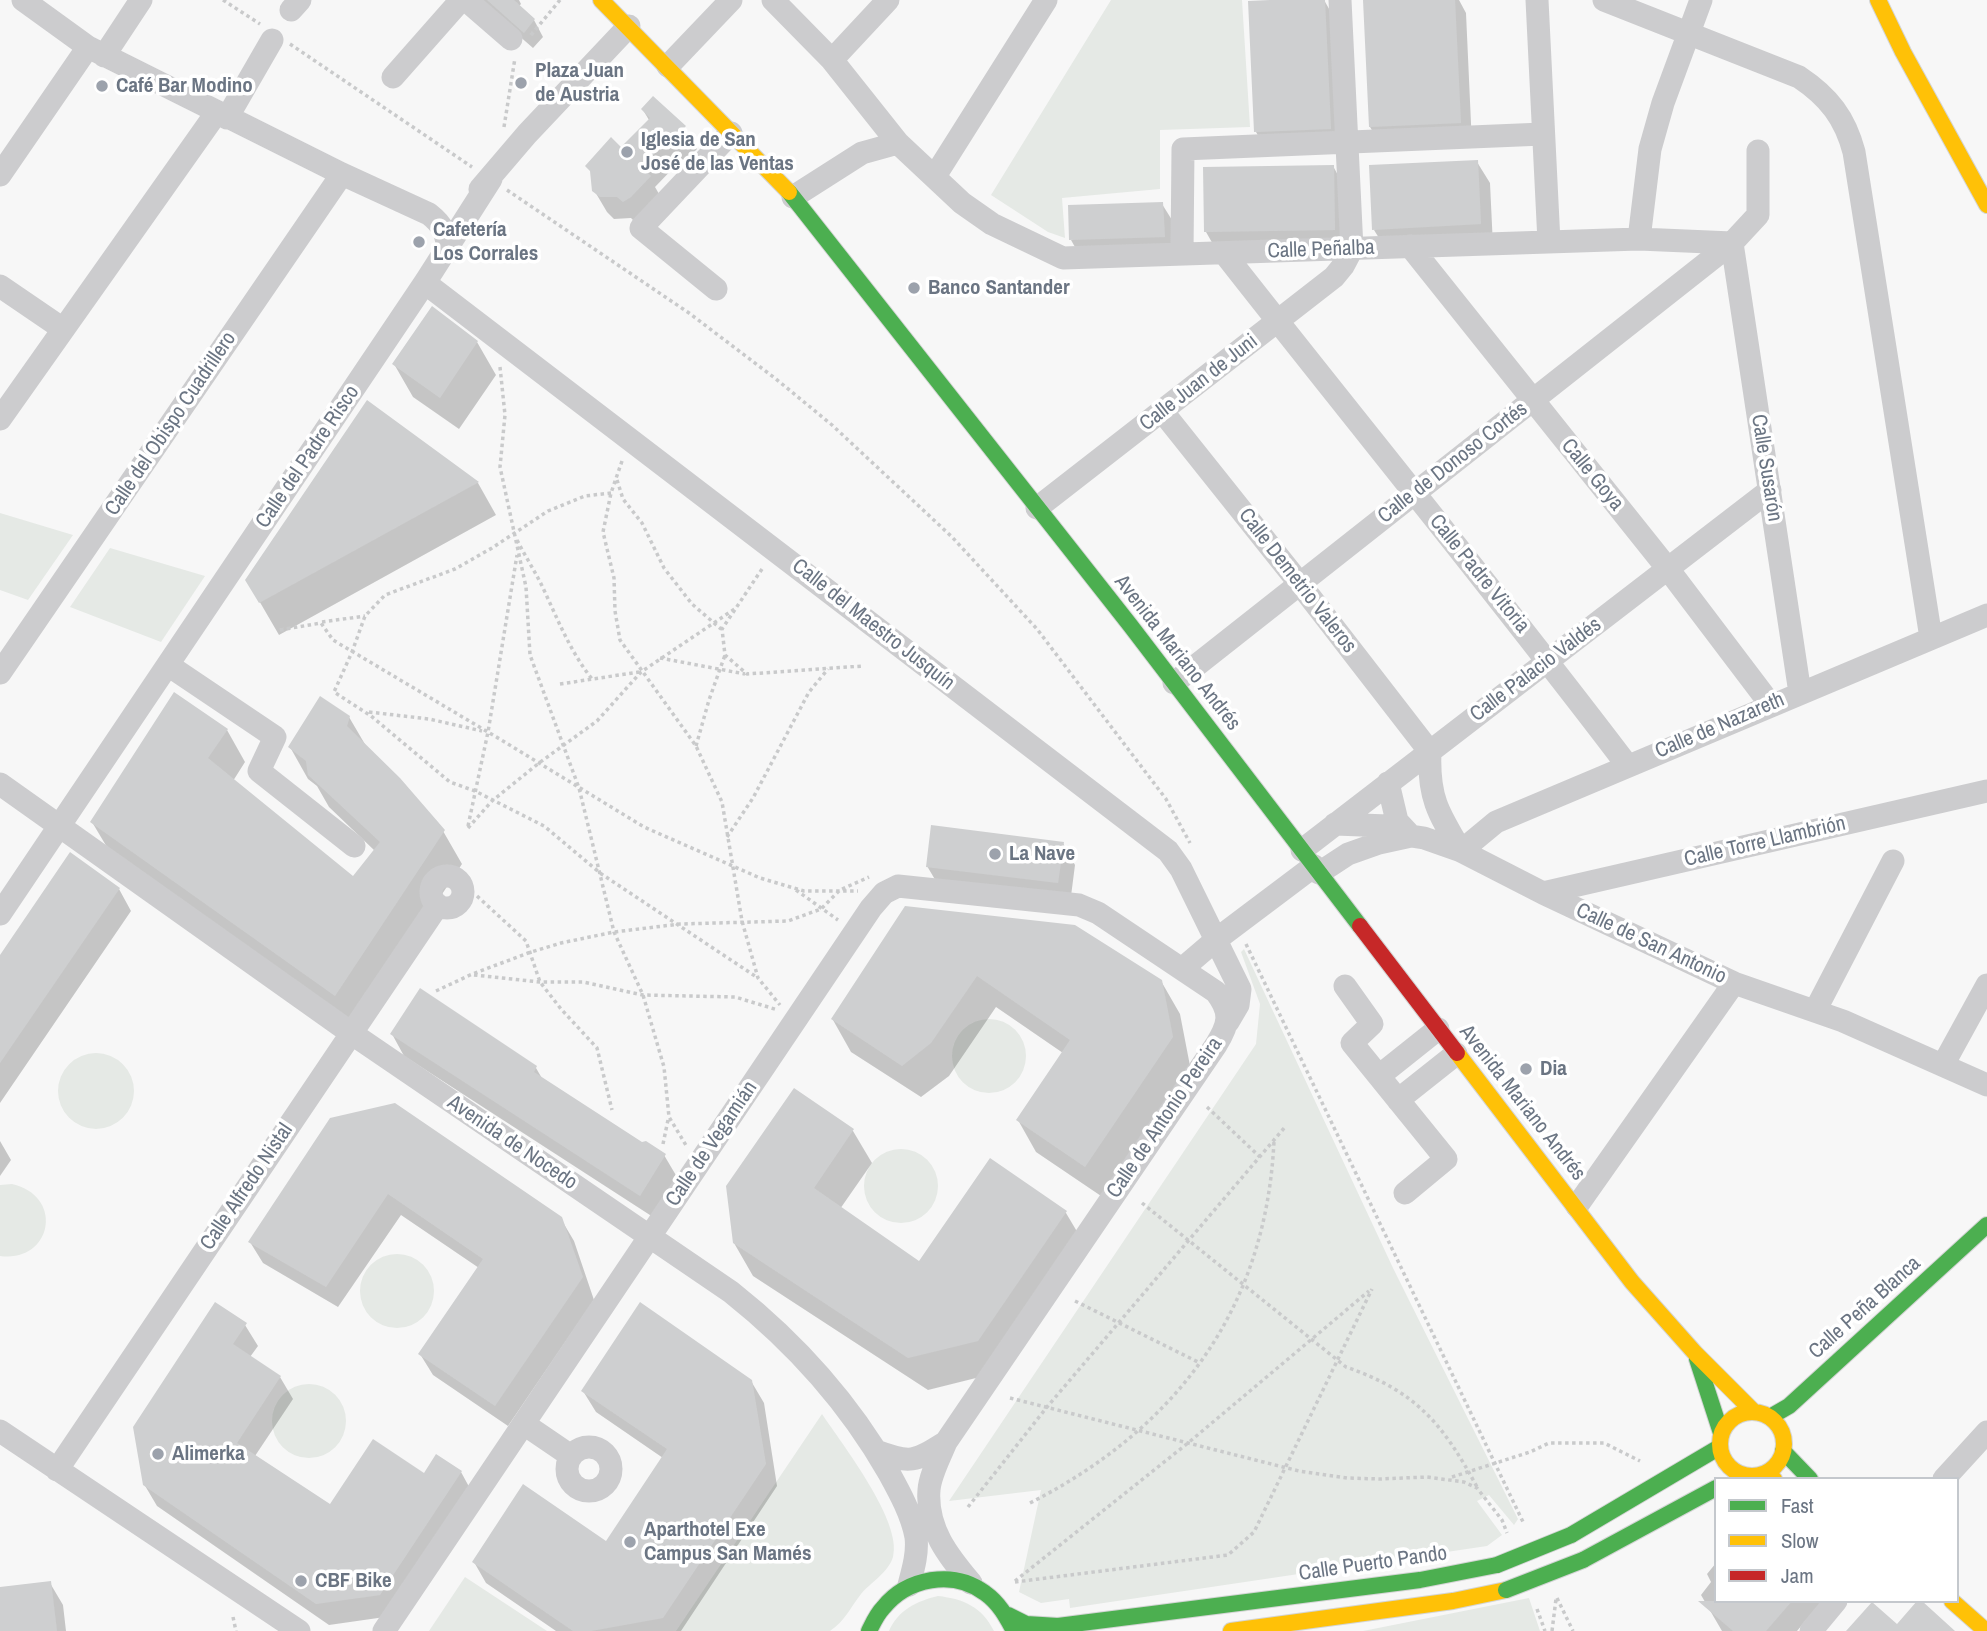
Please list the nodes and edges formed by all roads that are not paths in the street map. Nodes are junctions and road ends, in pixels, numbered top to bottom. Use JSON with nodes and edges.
{"nodes":[{"id":1,"x":23,"y":0,"type":"edge"},
{"id":2,"x":141,"y":0,"type":"edge"},
{"id":3,"x":461,"y":0,"type":"edge"},
{"id":4,"x":466,"y":0,"type":"edge"},
{"id":5,"x":731,"y":0,"type":"edge"},
{"id":6,"x":774,"y":0,"type":"edge"},
{"id":7,"x":888,"y":0,"type":"edge"},
{"id":8,"x":1046,"y":0,"type":"edge"},
{"id":9,"x":1340,"y":0,"type":"edge"},
{"id":10,"x":1537,"y":0,"type":"edge"},
{"id":11,"x":1604,"y":0,"type":"edge"},
{"id":12,"x":1701,"y":0,"type":"edge"},
{"id":13,"x":1878,"y":0,"type":"edge"},
{"id":14,"x":605,"y":1,"type":"edge"},
{"id":15,"x":629,"y":26,"type":"junction"},
{"id":16,"x":1688,"y":33,"type":"junction"},
{"id":17,"x":274,"y":36,"type":"road end"},
{"id":18,"x":517,"y":45,"type":"road end"},
{"id":19,"x":96,"y":51,"type":"junction"},
{"id":20,"x":832,"y":60,"type":"junction"},
{"id":21,"x":668,"y":66,"type":"junction"},
{"id":22,"x":393,"y":77,"type":"dead end"},
{"id":23,"x":222,"y":115,"type":"junction"},
{"id":24,"x":731,"y":133,"type":"junction"},
{"id":25,"x":1543,"y":135,"type":"junction"},
{"id":26,"x":898,"y":143,"type":"junction"},
{"id":27,"x":1348,"y":144,"type":"junction"},
{"id":28,"x":1758,"y":151,"type":"dead end"},
{"id":29,"x":342,"y":174,"type":"junction"},
{"id":30,"x":0,"y":175,"type":"edge"},
{"id":31,"x":935,"y":176,"type":"junction"},
{"id":32,"x":491,"y":180,"type":"junction"},
{"id":33,"x":793,"y":197,"type":"junction"},
{"id":34,"x":1987,"y":205,"type":"edge"},
{"id":35,"x":429,"y":214,"type":"junction"},
{"id":36,"x":1639,"y":239,"type":"junction"},
{"id":37,"x":1549,"y":242,"type":"junction"},
{"id":38,"x":1732,"y":243,"type":"junction"},
{"id":39,"x":1410,"y":247,"type":"junction"},
{"id":40,"x":1352,"y":248,"type":"junction"},
{"id":41,"x":448,"y":249,"type":"junction"},
{"id":42,"x":1224,"y":253,"type":"junction"},
{"id":43,"x":1182,"y":254,"type":"junction"},
{"id":44,"x":426,"y":281,"type":"junction"},
{"id":45,"x":0,"y":285,"type":"edge"},
{"id":46,"x":716,"y":289,"type":"dead end"},
{"id":47,"x":1279,"y":322,"type":"junction"},
{"id":48,"x":64,"y":329,"type":"junction"},
{"id":49,"x":1532,"y":401,"type":"junction"},
{"id":50,"x":1162,"y":411,"type":"junction"},
{"id":51,"x":0,"y":419,"type":"edge"},
{"id":52,"x":1770,"y":489,"type":"junction"},
{"id":53,"x":1414,"y":495,"type":"junction"},
{"id":54,"x":1037,"y":508,"type":"junction"},
{"id":55,"x":1668,"y":569,"type":"junction"},
{"id":56,"x":1300,"y":584,"type":"junction"},
{"id":57,"x":1987,"y":615,"type":"edge"},
{"id":58,"x":1931,"y":638,"type":"junction"},
{"id":59,"x":1549,"y":661,"type":"junction"},
{"id":60,"x":168,"y":665,"type":"junction"},
{"id":61,"x":0,"y":673,"type":"edge"},
{"id":62,"x":1174,"y":683,"type":"junction"},
{"id":63,"x":1800,"y":693,"type":"junction"},
{"id":64,"x":1771,"y":705,"type":"junction"},
{"id":65,"x":1430,"y":752,"type":"junction"},
{"id":66,"x":1627,"y":765,"type":"junction"},
{"id":67,"x":0,"y":783,"type":"edge"},
{"id":68,"x":1388,"y":783,"type":"junction"},
{"id":69,"x":1987,"y":791,"type":"edge"},
{"id":70,"x":1437,"y":809,"type":"junction"},
{"id":71,"x":1335,"y":824,"type":"junction"},
{"id":72,"x":59,"y":827,"type":"junction"},
{"id":73,"x":1411,"y":836,"type":"junction"},
{"id":74,"x":354,"y":846,"type":"dead end"},
{"id":75,"x":1461,"y":851,"type":"junction"},
{"id":76,"x":1893,"y":861,"type":"dead end"},
{"id":77,"x":1312,"y":863,"type":"junction"},
{"id":78,"x":915,"y":886,"type":"joint"},
{"id":79,"x":1543,"y":893,"type":"junction"},
{"id":80,"x":438,"y":905,"type":"dead end"},
{"id":81,"x":0,"y":914,"type":"edge"},
{"id":82,"x":1217,"y":939,"type":"junction"},
{"id":83,"x":1183,"y":968,"type":"junction"},
{"id":84,"x":1734,"y":983,"type":"junction"},
{"id":85,"x":1987,"y":985,"type":"edge"},
{"id":86,"x":1345,"y":986,"type":"dead end"},
{"id":87,"x":1815,"y":1012,"type":"junction"},
{"id":88,"x":1228,"y":1022,"type":"junction"},
{"id":89,"x":1438,"y":1030,"type":"junction"},
{"id":90,"x":351,"y":1033,"type":"junction"},
{"id":91,"x":1456,"y":1054,"type":"junction"},
{"id":92,"x":1943,"y":1065,"type":"junction"},
{"id":93,"x":1379,"y":1076,"type":"junction"},
{"id":94,"x":1987,"y":1085,"type":"edge"},
{"id":95,"x":1398,"y":1100,"type":"junction"},
{"id":96,"x":1405,"y":1193,"type":"dead end"},
{"id":97,"x":1577,"y":1206,"type":"junction"},
{"id":98,"x":1987,"y":1225,"type":"edge"},
{"id":99,"x":650,"y":1237,"type":"junction"},
{"id":100,"x":1695,"y":1353,"type":"junction"},
{"id":101,"x":1762,"y":1415,"type":"junction"},
{"id":102,"x":524,"y":1424,"type":"junction"},
{"id":103,"x":0,"y":1431,"type":"edge"},
{"id":104,"x":1987,"y":1432,"type":"edge"},
{"id":105,"x":1786,"y":1438,"type":"junction"},
{"id":106,"x":1720,"y":1441,"type":"junction"},
{"id":107,"x":946,"y":1442,"type":"junction"},
{"id":108,"x":876,"y":1451,"type":"junction"},
{"id":109,"x":572,"y":1457,"type":"dead end"},
{"id":110,"x":57,"y":1470,"type":"junction"},
{"id":111,"x":1737,"y":1477,"type":"edge"},
{"id":112,"x":1768,"y":1477,"type":"edge"},
{"id":113,"x":1809,"y":1477,"type":"edge"},
{"id":114,"x":1946,"y":1477,"type":"edge"},
{"id":115,"x":1714,"y":1489,"type":"edge"},
{"id":116,"x":971,"y":1583,"type":"junction"},
{"id":117,"x":909,"y":1585,"type":"junction"},
{"id":118,"x":1834,"y":1603,"type":"edge"},
{"id":119,"x":1954,"y":1603,"type":"edge"},
{"id":120,"x":1011,"y":1623,"type":"edge"},
{"id":121,"x":299,"y":1631,"type":"edge"},
{"id":122,"x":384,"y":1631,"type":"edge"},
{"id":123,"x":869,"y":1631,"type":"edge"},
{"id":124,"x":1231,"y":1631,"type":"edge"},
{"id":125,"x":1811,"y":1631,"type":"edge"},
{"id":126,"x":1986,"y":1631,"type":"edge"}],
"edges":[{"from":1,"to":19,"type":"street"},
{"from":2,"to":19,"type":"street"},
{"from":3,"to":22,"type":"street"},
{"from":4,"to":18,"type":"street"},
{"from":5,"to":21,"type":"street"},
{"from":6,"to":20,"type":"street","name":"Calle Peñalba"},
{"from":7,"to":20,"type":"street"},
{"from":8,"to":31,"type":"street"},
{"from":9,"to":27,"type":"street"},
{"from":10,"to":25,"type":"street"},
{"from":11,"to":16,"type":"street"},
{"from":12,"to":16,"type":"street"},
{"from":13,"to":34,"type":"main road"},
{"from":14,"to":15,"type":"main road","name":"Avenida Mariano Andrés"},
{"from":15,"to":21,"type":"main road","name":"Avenida Mariano Andrés"},
{"from":15,"to":32,"type":"street"},
{"from":16,"to":36,"type":"street"},
{"from":16,"to":58,"type":"street"},
{"from":17,"to":23,"type":"street"},
{"from":19,"to":23,"type":"street"},
{"from":19,"to":30,"type":"street"},
{"from":20,"to":26,"type":"street","name":"Calle Peñalba"},
{"from":21,"to":24,"type":"main road","name":"Avenida Mariano Andrés"},
{"from":23,"to":29,"type":"street"},
{"from":23,"to":48,"type":"street"},
{"from":24,"to":33,"type":"main road","name":"Avenida Mariano Andrés"},
{"from":24,"to":46,"type":"street"},
{"from":25,"to":27,"type":"street"},
{"from":25,"to":37,"type":"street"},
{"from":26,"to":31,"type":"street","name":"Calle Peñalba"},
{"from":26,"to":33,"type":"street"},
{"from":27,"to":40,"type":"street"},
{"from":27,"to":43,"type":"street"},
{"from":28,"to":38,"type":"street","name":"Calle de Donoso Cortés"},
{"from":29,"to":35,"type":"street"},
{"from":29,"to":61,"type":"street","name":"Calle del Obispo Cuadrillero"},
{"from":31,"to":43,"type":"street","name":"Calle Peñalba"},
{"from":32,"to":35,"type":"street"},
{"from":32,"to":41,"type":"street","name":"Calle del Padre Risco"},
{"from":33,"to":54,"type":"main road","name":"Avenida Mariano Andrés"},
{"from":35,"to":41,"type":"street"},
{"from":36,"to":37,"type":"street","name":"Calle Peñalba"},
{"from":36,"to":38,"type":"street","name":"Calle Peñalba"},
{"from":37,"to":39,"type":"street","name":"Calle Peñalba"},
{"from":38,"to":49,"type":"street","name":"Calle de Donoso Cortés"},
{"from":38,"to":52,"type":"street","name":"Calle Susarón"},
{"from":39,"to":40,"type":"street","name":"Calle Peñalba"},
{"from":39,"to":49,"type":"street","name":"Calle Goya"},
{"from":40,"to":42,"type":"street","name":"Calle Peñalba"},
{"from":40,"to":47,"type":"street","name":"Calle Juan de Juni"},
{"from":41,"to":44,"type":"street","name":"Calle del Padre Risco"},
{"from":42,"to":43,"type":"street","name":"Calle Peñalba"},
{"from":42,"to":47,"type":"street","name":"Calle Padre Vitoria"},
{"from":44,"to":60,"type":"street","name":"Calle del Padre Risco"},
{"from":44,"to":82,"type":"street","name":"Calle del Maestro Jusquín"},
{"from":45,"to":48,"type":"street"},
{"from":47,"to":50,"type":"street","name":"Calle Juan de Juni"},
{"from":47,"to":53,"type":"street","name":"Calle Padre Vitoria"},
{"from":48,"to":51,"type":"street"},
{"from":49,"to":53,"type":"street","name":"Calle de Donoso Cortés"},
{"from":49,"to":55,"type":"street","name":"Calle Goya"},
{"from":50,"to":54,"type":"street","name":"Calle Juan de Juni"},
{"from":50,"to":56,"type":"street","name":"Calle Demetrio Valeros"},
{"from":52,"to":55,"type":"street","name":"Calle Palacio Valdés"},
{"from":52,"to":63,"type":"street","name":"Calle Susarón"},
{"from":53,"to":56,"type":"street","name":"Calle de Donoso Cortés"},
{"from":53,"to":59,"type":"street","name":"Calle Padre Vitoria"},
{"from":54,"to":62,"type":"main road","name":"Avenida Mariano Andrés"},
{"from":55,"to":59,"type":"street","name":"Calle Palacio Valdés"},
{"from":55,"to":64,"type":"street","name":"Calle Goya"},
{"from":56,"to":62,"type":"street","name":"Calle de Donoso Cortés"},
{"from":56,"to":65,"type":"street","name":"Calle Demetrio Valeros"},
{"from":57,"to":58,"type":"street","name":"Calle de Nazareth"},
{"from":58,"to":63,"type":"street","name":"Calle de Nazareth"},
{"from":59,"to":65,"type":"street","name":"Calle Palacio Valdés"},
{"from":59,"to":66,"type":"street","name":"Calle Padre Vitoria"},
{"from":60,"to":72,"type":"street","name":"Calle del Padre Risco"},
{"from":60,"to":74,"type":"street"},
{"from":62,"to":77,"type":"main road","name":"Avenida Mariano Andrés"},
{"from":63,"to":64,"type":"street","name":"Calle de Nazareth"},
{"from":64,"to":66,"type":"street","name":"Calle de Nazareth"},
{"from":65,"to":68,"type":"street","name":"Calle Palacio Valdés"},
{"from":65,"to":70,"type":"street"},
{"from":66,"to":75,"type":"street","name":"Calle de Nazareth"},
{"from":67,"to":72,"type":"street","name":"Avenida de Nocedo"},
{"from":68,"to":71,"type":"street","name":"Calle Palacio Valdés"},
{"from":68,"to":73,"type":"street"},
{"from":69,"to":79,"type":"street","name":"Calle Torre Llambrión"},
{"from":70,"to":73,"type":"street"},
{"from":70,"to":75,"type":"street"},
{"from":71,"to":73,"type":"street","name":"Calle de San Antonio"},
{"from":71,"to":77,"type":"street","name":"Calle Palacio Valdés"},
{"from":72,"to":81,"type":"street","name":"Calle del Padre Risco"},
{"from":72,"to":90,"type":"street","name":"Avenida de Nocedo"},
{"from":73,"to":75,"type":"street","name":"Calle de San Antonio"},
{"from":73,"to":77,"type":"street"},
{"from":75,"to":79,"type":"street","name":"Calle de San Antonio"},
{"from":76,"to":87,"type":"street"},
{"from":77,"to":82,"type":"street"},
{"from":77,"to":89,"type":"main road","name":"Avenida Mariano Andrés"},
{"from":78,"to":83,"type":"street","name":"Calle de Antonio Pereira"},
{"from":78,"to":99,"type":"street","name":"Calle de Vegamián"},
{"from":79,"to":84,"type":"street","name":"Calle de San Antonio"},
{"from":80,"to":90,"type":"street","name":"Calle Alfredo Nistal"},
{"from":82,"to":83,"type":"street"},
{"from":82,"to":88,"type":"street","name":"Calle del Maestro Jusquín"},
{"from":83,"to":88,"type":"street","name":"Calle de Antonio Pereira"},
{"from":84,"to":87,"type":"street","name":"Calle de San Antonio"},
{"from":84,"to":97,"type":"street"},
{"from":85,"to":92,"type":"street"},
{"from":86,"to":93,"type":"street"},
{"from":87,"to":92,"type":"street","name":"Calle de San Antonio"},
{"from":88,"to":107,"type":"street","name":"Calle de Antonio Pereira"},
{"from":89,"to":91,"type":"main road","name":"Avenida Mariano Andrés"},
{"from":89,"to":93,"type":"street"},
{"from":90,"to":99,"type":"street","name":"Avenida de Nocedo"},
{"from":90,"to":110,"type":"street","name":"Calle Alfredo Nistal"},
{"from":91,"to":95,"type":"street"},
{"from":91,"to":97,"type":"main road","name":"Avenida Mariano Andrés"},
{"from":92,"to":94,"type":"street","name":"Calle de San Antonio"},
{"from":93,"to":95,"type":"street"},
{"from":95,"to":96,"type":"street"},
{"from":97,"to":100,"type":"main road","name":"Avenida Mariano Andrés"},
{"from":98,"to":101,"type":"main road","name":"Calle Peña Blanca"},
{"from":99,"to":102,"type":"street","name":"Calle de Vegamián"},
{"from":99,"to":108,"type":"street","name":"Avenida de Nocedo"},
{"from":100,"to":101,"type":"main road","name":"Avenida Mariano Andrés"},
{"from":100,"to":106,"type":"main road","name":"Avenida Mariano Andrés"},
{"from":101,"to":105,"type":"main road","name":"Avenida Mariano Andrés"},
{"from":101,"to":106,"type":"main road"},
{"from":102,"to":109,"type":"street"},
{"from":102,"to":122,"type":"street","name":"Calle de Vegamián"},
{"from":103,"to":110,"type":"street"},
{"from":104,"to":114,"type":"street"},
{"from":105,"to":112,"type":"main road","name":"Avenida Mariano Andrés"},
{"from":105,"to":113,"type":"main road","name":"Avenida Mariano Andrés"},
{"from":106,"to":111,"type":"main road","name":"Avenida Mariano Andrés"},
{"from":106,"to":120,"type":"main road","name":"Calle Puerto Pando","bridge":true},
{"from":107,"to":108,"type":"street","name":"Calle de Antonio Pereira"},
{"from":107,"to":116,"type":"street","name":"Calle de Antonio Pereira"},
{"from":108,"to":117,"type":"street","name":"Avenida de Nocedo"},
{"from":110,"to":121,"type":"street"},
{"from":111,"to":112,"type":"main road","name":"Avenida Mariano Andrés"},
{"from":115,"to":124,"type":"main road","bridge":true},
{"from":116,"to":117,"type":"main road"},
{"from":116,"to":120,"type":"main road"},
{"from":117,"to":123,"type":"main road"},
{"from":118,"to":125,"type":"street"},
{"from":119,"to":126,"type":"main road"}]}
